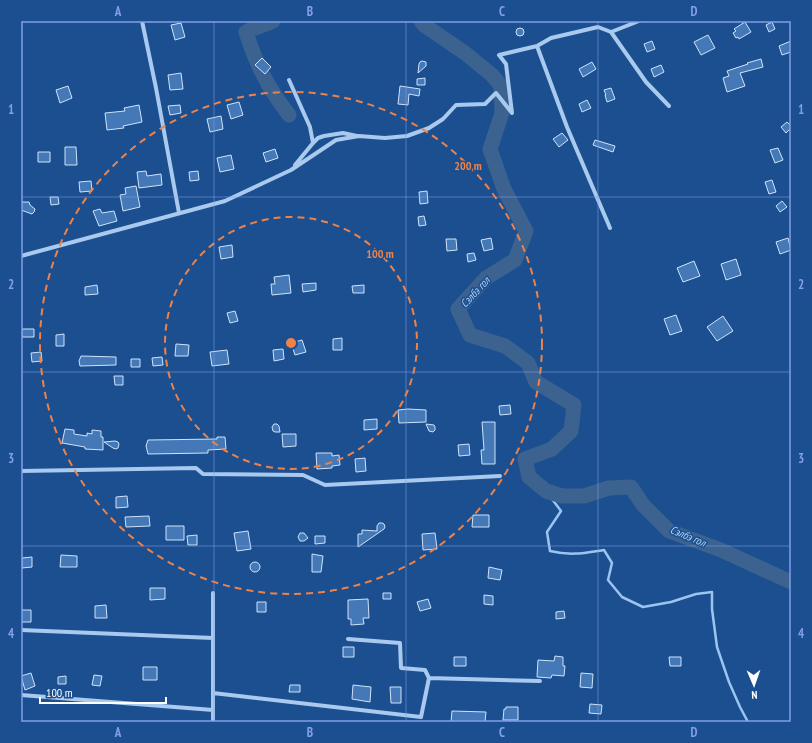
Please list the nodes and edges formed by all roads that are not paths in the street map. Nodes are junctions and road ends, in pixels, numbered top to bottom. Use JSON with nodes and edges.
{"nodes":[{"id":1,"x":142,"y":21,"type":"edge"},
{"id":2,"x":639,"y":21,"type":"edge"},
{"id":3,"x":612,"y":32,"type":"junction"},
{"id":4,"x":537,"y":46,"type":"junction"},
{"id":5,"x":289,"y":80,"type":"dead end"},
{"id":6,"x":669,"y":106,"type":"dead end"},
{"id":7,"x":359,"y":136,"type":"junction"},
{"id":8,"x":312,"y":144,"type":"junction"},
{"id":9,"x":291,"y":170,"type":"junction"},
{"id":10,"x":179,"y":213,"type":"junction"},
{"id":11,"x":610,"y":228,"type":"dead end"},
{"id":12,"x":21,"y":256,"type":"edge"},
{"id":13,"x":21,"y":471,"type":"edge"},
{"id":14,"x":500,"y":476,"type":"dead end"},
{"id":15,"x":214,"y":593,"type":"dead end"},
{"id":16,"x":21,"y":630,"type":"edge"},
{"id":17,"x":213,"y":638,"type":"junction"},
{"id":18,"x":348,"y":639,"type":"dead end"},
{"id":19,"x":429,"y":678,"type":"junction"},
{"id":20,"x":540,"y":681,"type":"dead end"},
{"id":21,"x":213,"y":693,"type":"junction"},
{"id":22,"x":21,"y":696,"type":"edge"},
{"id":23,"x":213,"y":710,"type":"junction"},
{"id":24,"x":213,"y":722,"type":"edge"}],
"edges":[{"from":1,"to":10,"type":"street"},
{"from":2,"to":3,"type":"street"},
{"from":3,"to":4,"type":"street"},
{"from":3,"to":6,"type":"street"},
{"from":4,"to":7,"type":"street"},
{"from":4,"to":11,"type":"street"},
{"from":5,"to":8,"type":"street"},
{"from":7,"to":8,"type":"street"},
{"from":7,"to":9,"type":"street"},
{"from":8,"to":9,"type":"street"},
{"from":9,"to":10,"type":"street"},
{"from":10,"to":12,"type":"street"},
{"from":13,"to":14,"type":"street"},
{"from":15,"to":17,"type":"street"},
{"from":16,"to":17,"type":"street"},
{"from":17,"to":21,"type":"street"},
{"from":18,"to":19,"type":"street"},
{"from":19,"to":20,"type":"street"},
{"from":19,"to":21,"type":"street"},
{"from":21,"to":23,"type":"street"},
{"from":22,"to":23,"type":"street"},
{"from":23,"to":24,"type":"street"}]}
